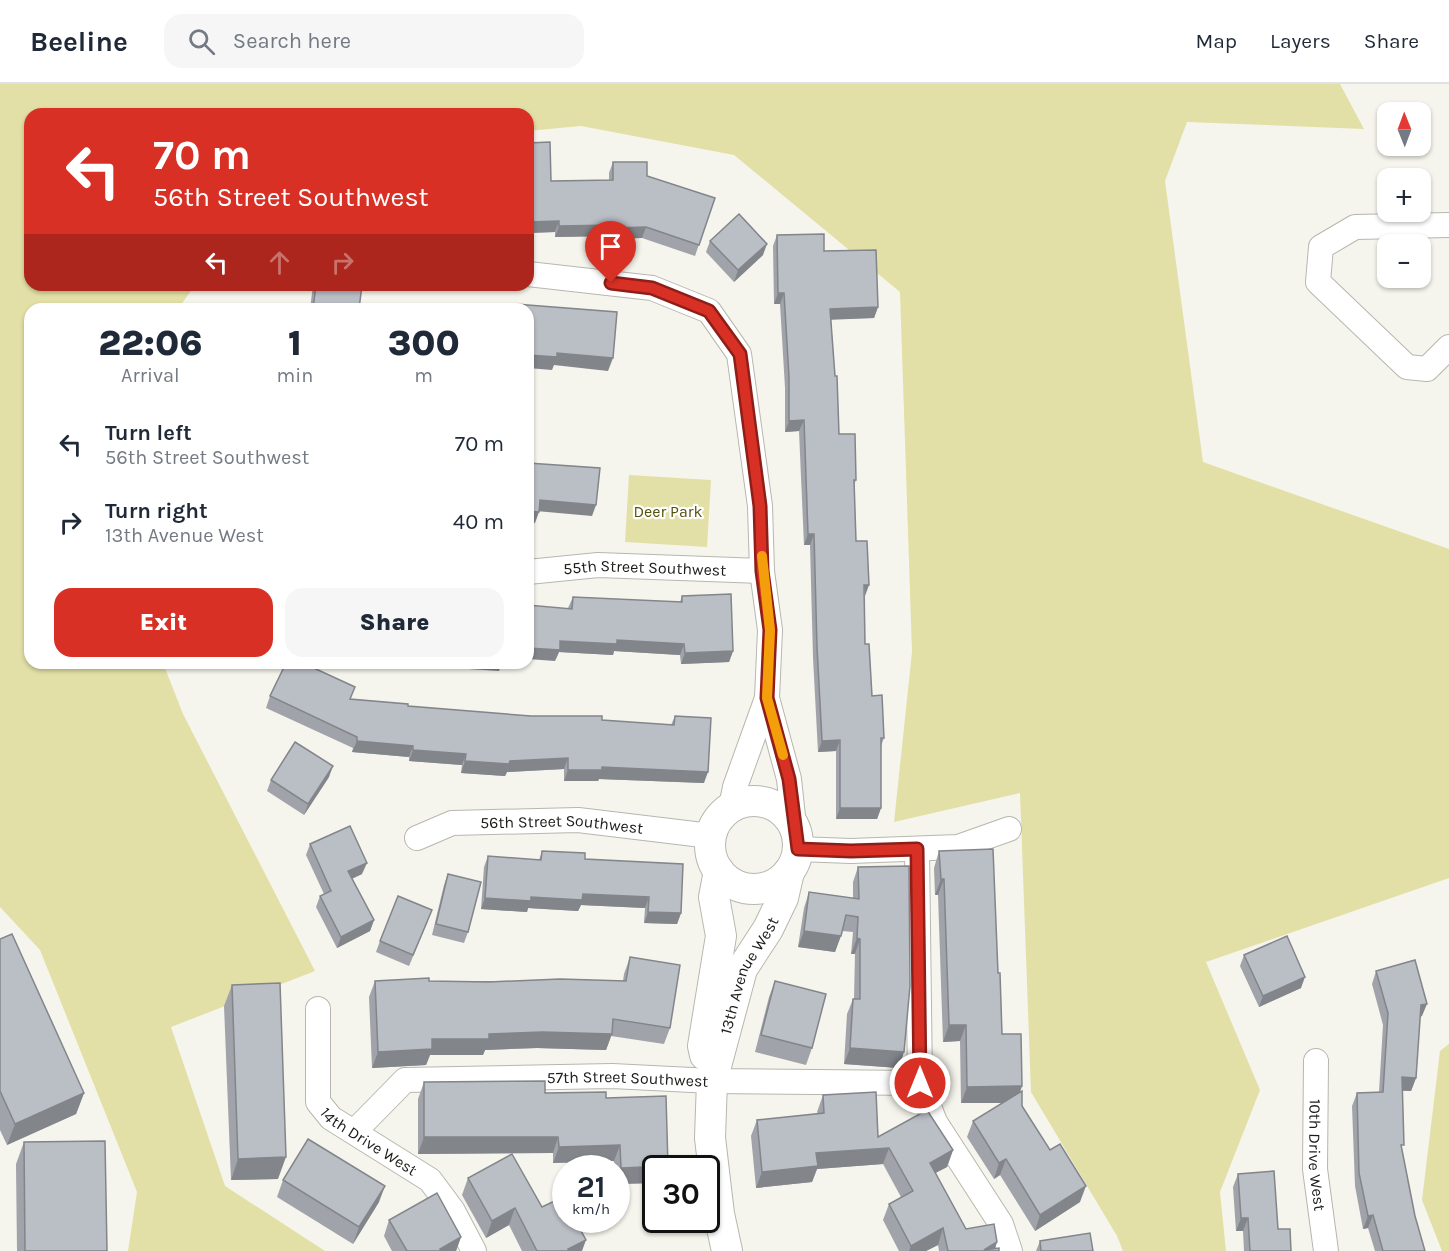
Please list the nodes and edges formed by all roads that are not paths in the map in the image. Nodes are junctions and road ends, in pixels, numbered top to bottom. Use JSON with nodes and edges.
{"nodes":[{"id":1,"x":1449,"y":225,"type":"edge"},
{"id":2,"x":534,"y":275,"type":"edge"},
{"id":3,"x":1449,"y":347,"type":"edge"},
{"id":4,"x":534,"y":571,"type":"edge"},
{"id":5,"x":762,"y":571,"type":"junction"},
{"id":6,"x":767,"y":698,"type":"junction"},
{"id":7,"x":731,"y":807,"type":"junction"},
{"id":8,"x":1009,"y":829,"type":"dead end"},
{"id":9,"x":711,"y":836,"type":"junction"},
{"id":10,"x":417,"y":838,"type":"dead end"},
{"id":11,"x":794,"y":849,"type":"junction"},
{"id":12,"x":917,"y":849,"type":"junction"},
{"id":13,"x":718,"y":871,"type":"junction"},
{"id":14,"x":318,"y":1009,"type":"dead end"},
{"id":15,"x":1316,"y":1061,"type":"dead end"},
{"id":16,"x":712,"y":1081,"type":"junction"},
{"id":17,"x":920,"y":1083,"type":"junction"},
{"id":18,"x":355,"y":1131,"type":"junction"},
{"id":19,"x":474,"y":1251,"type":"edge"},
{"id":20,"x":727,"y":1251,"type":"edge"},
{"id":21,"x":1010,"y":1251,"type":"edge"},
{"id":22,"x":1326,"y":1251,"type":"edge"}],
"edges":[{"from":1,"to":3,"type":"street"},
{"from":2,"to":5,"type":"street","name":"13th Avenue West"},
{"from":4,"to":5,"type":"street","name":"55th Street Southwest"},
{"from":5,"to":6,"type":"street","name":"13th Avenue West"},
{"from":6,"to":7,"type":"street","name":"13th Avenue West"},
{"from":6,"to":11,"type":"street","name":"13th Avenue West"},
{"from":7,"to":9,"type":"street"},
{"from":7,"to":11,"type":"street"},
{"from":8,"to":12,"type":"street"},
{"from":9,"to":10,"type":"street","name":"56th Street Southwest"},
{"from":9,"to":13,"type":"street"},
{"from":11,"to":12,"type":"street"},
{"from":11,"to":13,"type":"street"},
{"from":11,"to":16,"type":"street","name":"13th Avenue West"},
{"from":12,"to":17,"type":"street"},
{"from":13,"to":16,"type":"street","name":"13th Avenue West"},
{"from":14,"to":18,"type":"street","name":"14th Drive West"},
{"from":15,"to":22,"type":"street","name":"10th Drive West"},
{"from":16,"to":17,"type":"street","name":"57th Street Southwest"},
{"from":16,"to":18,"type":"street","name":"57th Street Southwest"},
{"from":16,"to":20,"type":"street","name":"13th Avenue West"},
{"from":17,"to":21,"type":"street"},
{"from":18,"to":19,"type":"street","name":"14th Drive West"}]}
